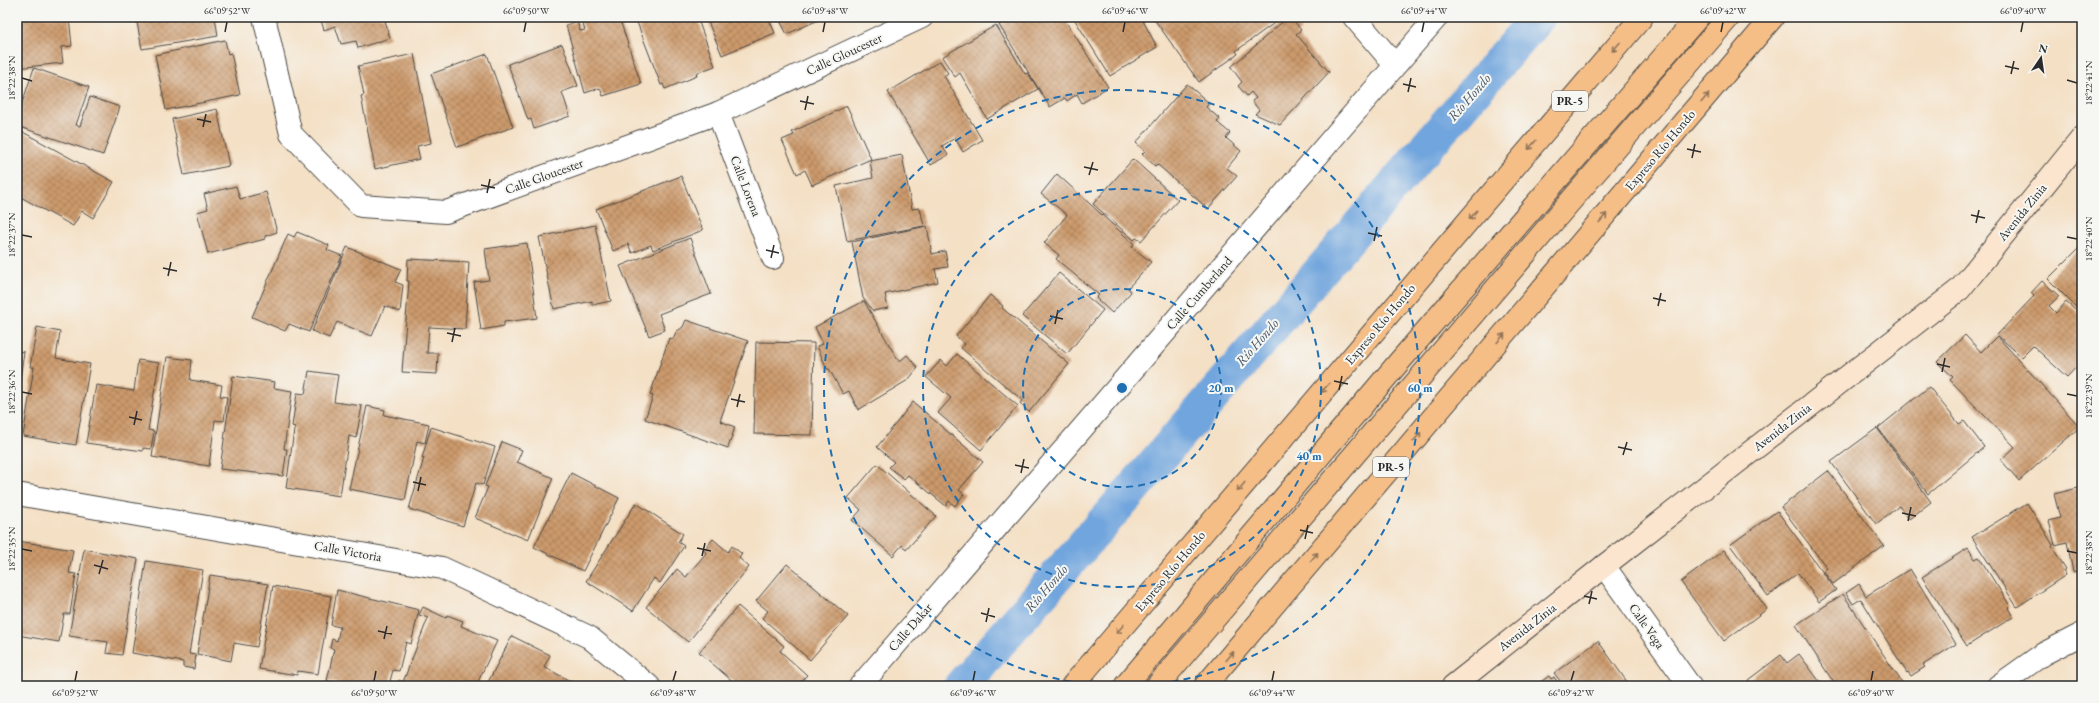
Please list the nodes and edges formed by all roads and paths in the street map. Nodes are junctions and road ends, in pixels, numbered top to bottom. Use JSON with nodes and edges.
{"nodes":[{"id":1,"x":264,"y":17,"type":"edge"},
{"id":2,"x":922,"y":17,"type":"edge"},
{"id":3,"x":1354,"y":17,"type":"edge"},
{"id":4,"x":1438,"y":17,"type":"edge"},
{"id":5,"x":1642,"y":17,"type":"edge"},
{"id":6,"x":1698,"y":17,"type":"edge"},
{"id":7,"x":1730,"y":17,"type":"edge"},
{"id":8,"x":1773,"y":17,"type":"edge"},
{"id":9,"x":1396,"y":65,"type":"junction"},
{"id":10,"x":718,"y":114,"type":"junction"},
{"id":11,"x":2082,"y":138,"type":"edge"},
{"id":12,"x":773,"y":258,"type":"dead end"},
{"id":13,"x":17,"y":494,"type":"edge"},
{"id":14,"x":1604,"y":566,"type":"junction"},
{"id":15,"x":961,"y":569,"type":"joint"},
{"id":16,"x":2082,"y":634,"type":"edge"},
{"id":17,"x":649,"y":686,"type":"edge"},
{"id":18,"x":860,"y":686,"type":"edge"},
{"id":19,"x":1072,"y":686,"type":"edge"},
{"id":20,"x":1125,"y":686,"type":"edge"},
{"id":21,"x":1157,"y":686,"type":"edge"},
{"id":22,"x":1205,"y":686,"type":"edge"},
{"id":23,"x":1453,"y":686,"type":"edge"},
{"id":24,"x":1690,"y":686,"type":"edge"},
{"id":25,"x":1998,"y":686,"type":"edge"}],
"edges":[{"from":1,"to":10,"type":"street","name":"Calle Gloucester"},
{"from":2,"to":10,"type":"street","name":"Calle Gloucester"},
{"from":3,"to":9,"type":"street"},
{"from":4,"to":9,"type":"street","name":"Calle Cumberland"},
{"from":5,"to":19,"type":"highway","name":"Expreso Río Hondo","number":"PR-5","one_way":true},
{"from":6,"to":20,"type":"highway"},
{"from":7,"to":21,"type":"highway"},
{"from":22,"to":8,"type":"highway","name":"Expreso Río Hondo","number":"PR-5","one_way":true},
{"from":9,"to":15,"type":"street","name":"Calle Cumberland"},
{"from":10,"to":12,"type":"street","name":"Calle Lorena"},
{"from":11,"to":14,"type":"street","name":"Avenida Zinia"},
{"from":13,"to":17,"type":"street","name":"Calle Victoria"},
{"from":14,"to":23,"type":"street","name":"Avenida Zinia"},
{"from":14,"to":24,"type":"street","name":"Calle Vega"},
{"from":15,"to":18,"type":"street","name":"Calle Dakar"},
{"from":16,"to":25,"type":"street"}]}
